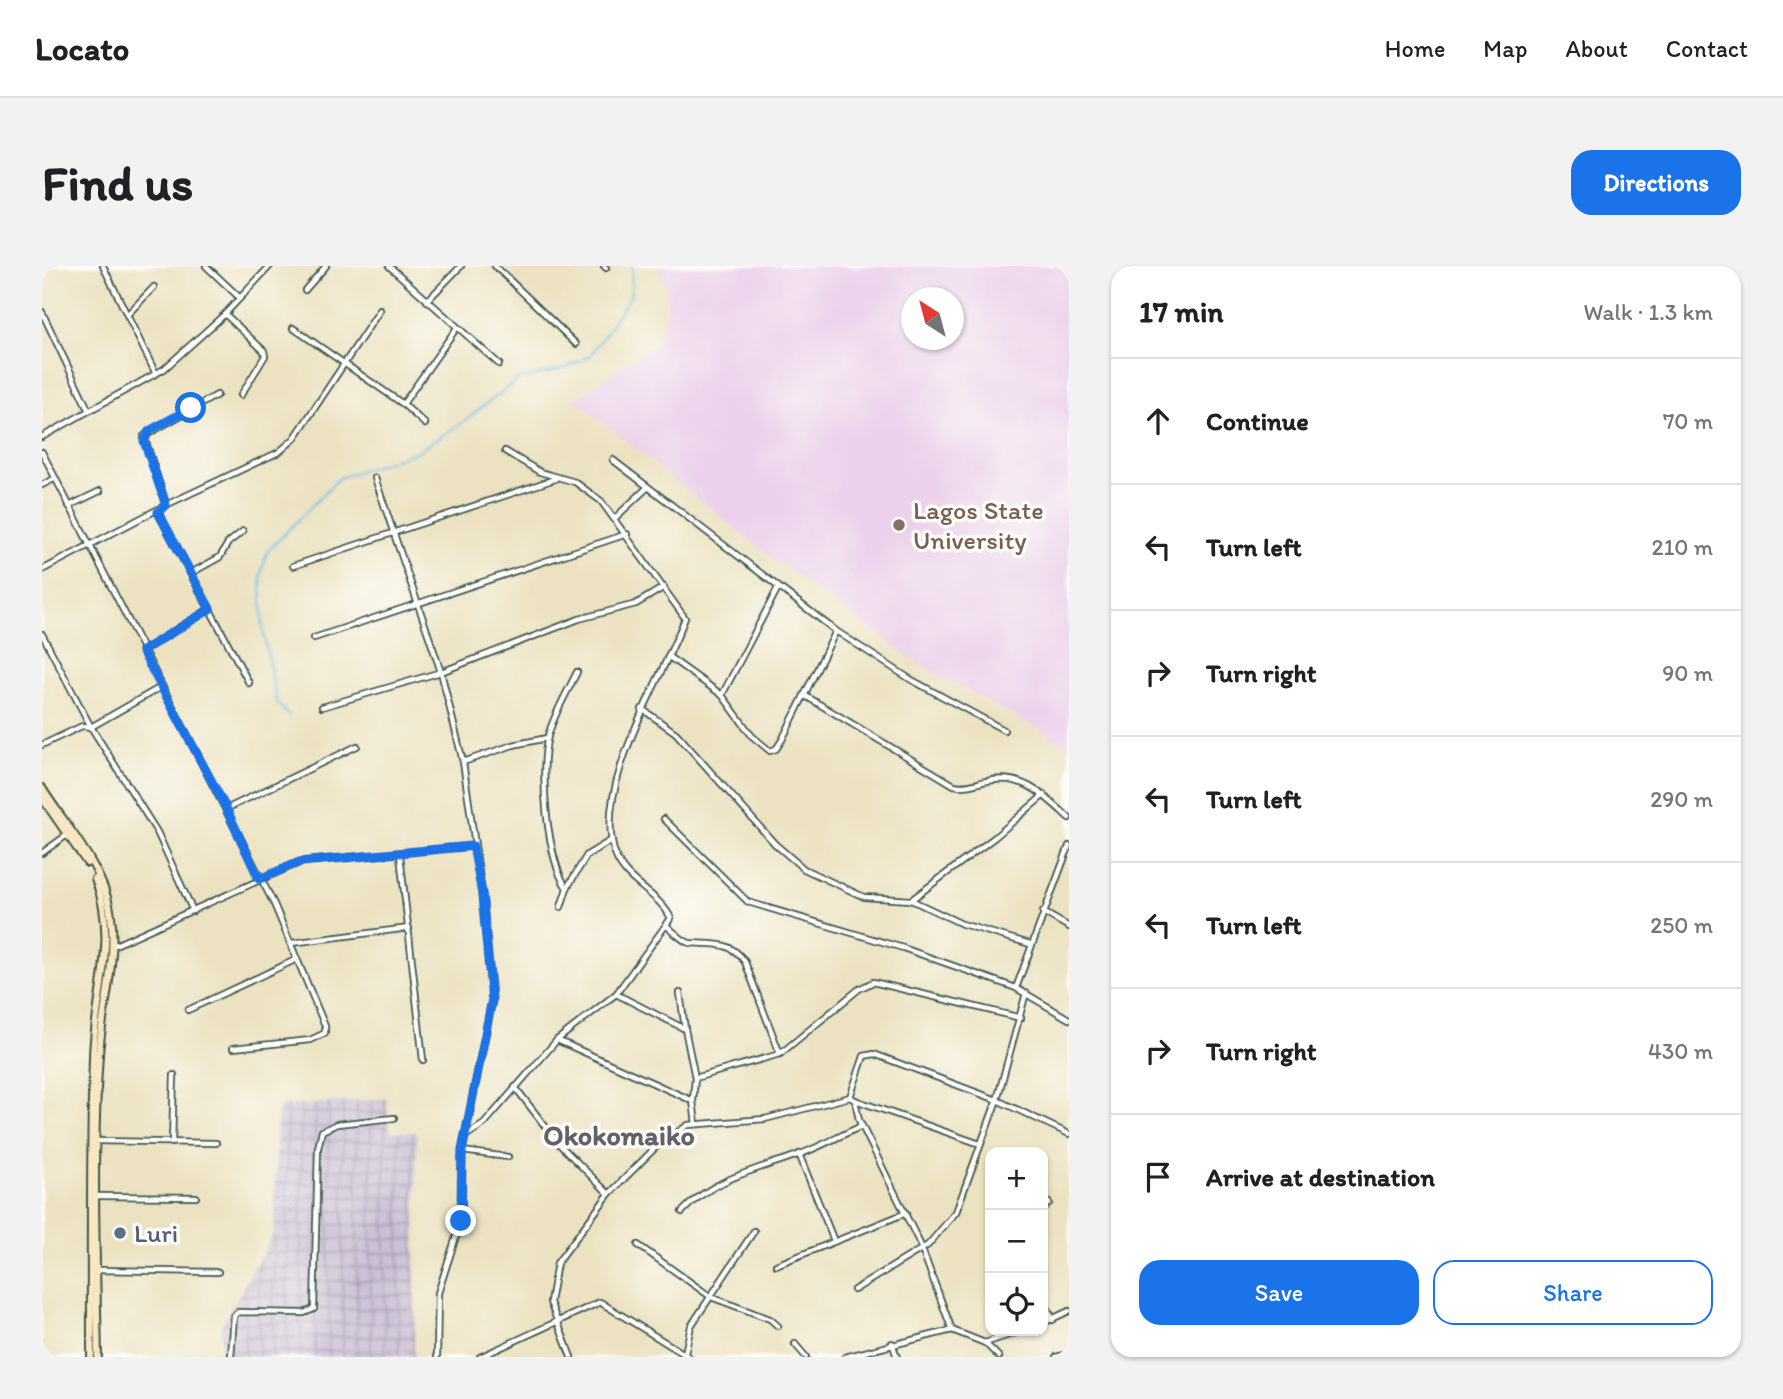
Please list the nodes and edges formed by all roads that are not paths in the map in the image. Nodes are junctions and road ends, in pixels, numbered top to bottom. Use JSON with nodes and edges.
{"nodes":[{"id":1,"x":103,"y":266,"type":"edge"},
{"id":2,"x":206,"y":266,"type":"edge"},
{"id":3,"x":270,"y":266,"type":"edge"},
{"id":4,"x":327,"y":266,"type":"edge"},
{"id":5,"x":388,"y":266,"type":"edge"},
{"id":6,"x":460,"y":266,"type":"edge"},
{"id":7,"x":495,"y":266,"type":"edge"},
{"id":8,"x":154,"y":287,"type":"dead end"},
{"id":9,"x":305,"y":290,"type":"dead end"},
{"id":10,"x":240,"y":298,"type":"junction"},
{"id":11,"x":427,"y":301,"type":"junction"},
{"id":12,"x":380,"y":310,"type":"dead end"},
{"id":13,"x":42,"y":312,"type":"edge"},
{"id":14,"x":225,"y":314,"type":"junction"},
{"id":15,"x":127,"y":315,"type":"junction"},
{"id":16,"x":293,"y":328,"type":"dead end"},
{"id":17,"x":456,"y":329,"type":"junction"},
{"id":18,"x":576,"y":344,"type":"dead end"},
{"id":19,"x":499,"y":364,"type":"dead end"},
{"id":20,"x":345,"y":365,"type":"junction"},
{"id":21,"x":156,"y":374,"type":"junction"},
{"id":22,"x":217,"y":395,"type":"dead end"},
{"id":23,"x":242,"y":395,"type":"dead end"},
{"id":24,"x":403,"y":404,"type":"junction"},
{"id":25,"x":88,"y":409,"type":"junction"},
{"id":26,"x":425,"y":424,"type":"dead end"},
{"id":27,"x":42,"y":437,"type":"edge"},
{"id":28,"x":505,"y":451,"type":"dead end"},
{"id":29,"x":42,"y":452,"type":"edge"},
{"id":30,"x":613,"y":460,"type":"dead end"},
{"id":31,"x":375,"y":478,"type":"dead end"},
{"id":32,"x":556,"y":478,"type":"junction"},
{"id":33,"x":54,"y":479,"type":"junction"},
{"id":34,"x":42,"y":485,"type":"edge"},
{"id":35,"x":648,"y":487,"type":"junction"},
{"id":36,"x":100,"y":491,"type":"dead end"},
{"id":37,"x":166,"y":505,"type":"junction"},
{"id":38,"x":69,"y":506,"type":"junction"},
{"id":39,"x":158,"y":512,"type":"junction"},
{"id":40,"x":615,"y":518,"type":"junction"},
{"id":41,"x":243,"y":531,"type":"dead end"},
{"id":42,"x":394,"y":531,"type":"junction"},
{"id":43,"x":627,"y":534,"type":"junction"},
{"id":44,"x":90,"y":547,"type":"junction"},
{"id":45,"x":293,"y":566,"type":"dead end"},
{"id":46,"x":42,"y":570,"type":"edge"},
{"id":47,"x":192,"y":572,"type":"junction"},
{"id":48,"x":664,"y":587,"type":"junction"},
{"id":49,"x":779,"y":588,"type":"junction"},
{"id":50,"x":419,"y":603,"type":"junction"},
{"id":51,"x":210,"y":609,"type":"junction"},
{"id":52,"x":836,"y":631,"type":"junction"},
{"id":53,"x":42,"y":634,"type":"edge"},
{"id":54,"x":314,"y":638,"type":"dead end"},
{"id":55,"x":142,"y":651,"type":"junction"},
{"id":56,"x":669,"y":657,"type":"junction"},
{"id":57,"x":441,"y":672,"type":"junction"},
{"id":58,"x":577,"y":672,"type":"dead end"},
{"id":59,"x":249,"y":683,"type":"dead end"},
{"id":60,"x":161,"y":688,"type":"junction"},
{"id":61,"x":722,"y":695,"type":"junction"},
{"id":62,"x":804,"y":695,"type":"junction"},
{"id":63,"x":322,"y":707,"type":"dead end"},
{"id":64,"x":642,"y":709,"type":"junction"},
{"id":65,"x":91,"y":727,"type":"junction"},
{"id":66,"x":1004,"y":730,"type":"dead end"},
{"id":67,"x":547,"y":738,"type":"junction"},
{"id":68,"x":42,"y":745,"type":"edge"},
{"id":69,"x":357,"y":746,"type":"dead end"},
{"id":70,"x":463,"y":762,"type":"junction"},
{"id":71,"x":42,"y":788,"type":"edge"},
{"id":72,"x":1044,"y":795,"type":"junction"},
{"id":73,"x":42,"y":799,"type":"edge"},
{"id":74,"x":226,"y":808,"type":"junction"},
{"id":75,"x":1069,"y":818,"type":"edge"},
{"id":76,"x":664,"y":819,"type":"dead end"},
{"id":77,"x":67,"y":835,"type":"junction"},
{"id":78,"x":612,"y":840,"type":"junction"},
{"id":79,"x":473,"y":846,"type":"junction"},
{"id":80,"x":1069,"y":846,"type":"edge"},
{"id":81,"x":42,"y":853,"type":"edge"},
{"id":82,"x":400,"y":855,"type":"junction"},
{"id":83,"x":259,"y":879,"type":"junction"},
{"id":84,"x":567,"y":888,"type":"junction"},
{"id":85,"x":911,"y":900,"type":"junction"},
{"id":86,"x":561,"y":907,"type":"dead end"},
{"id":87,"x":193,"y":911,"type":"junction"},
{"id":88,"x":1043,"y":912,"type":"junction"},
{"id":89,"x":667,"y":926,"type":"junction"},
{"id":90,"x":1069,"y":927,"type":"edge"},
{"id":91,"x":409,"y":928,"type":"junction"},
{"id":92,"x":291,"y":943,"type":"junction"},
{"id":93,"x":1030,"y":944,"type":"junction"},
{"id":94,"x":113,"y":946,"type":"junction"},
{"id":95,"x":295,"y":960,"type":"junction"},
{"id":96,"x":1016,"y":988,"type":"junction"},
{"id":97,"x":680,"y":993,"type":"dead end"},
{"id":98,"x":1026,"y":993,"type":"junction"},
{"id":99,"x":615,"y":994,"type":"junction"},
{"id":100,"x":188,"y":1010,"type":"dead end"},
{"id":101,"x":1021,"y":1018,"type":"junction"},
{"id":102,"x":1069,"y":1019,"type":"edge"},
{"id":103,"x":685,"y":1029,"type":"junction"},
{"id":104,"x":557,"y":1040,"type":"junction"},
{"id":105,"x":233,"y":1048,"type":"dead end"},
{"id":106,"x":780,"y":1054,"type":"junction"},
{"id":107,"x":422,"y":1060,"type":"dead end"},
{"id":108,"x":174,"y":1075,"type":"dead end"},
{"id":109,"x":695,"y":1078,"type":"junction"},
{"id":110,"x":515,"y":1087,"type":"junction"},
{"id":111,"x":850,"y":1097,"type":"junction"},
{"id":112,"x":855,"y":1100,"type":"junction"},
{"id":113,"x":997,"y":1100,"type":"junction"},
{"id":114,"x":693,"y":1101,"type":"junction"},
{"id":115,"x":394,"y":1118,"type":"dead end"},
{"id":116,"x":696,"y":1124,"type":"junction"},
{"id":117,"x":862,"y":1126,"type":"junction"},
{"id":118,"x":1069,"y":1134,"type":"edge"},
{"id":119,"x":466,"y":1135,"type":"junction"},
{"id":120,"x":96,"y":1141,"type":"junction"},
{"id":121,"x":172,"y":1143,"type":"junction"},
{"id":122,"x":216,"y":1143,"type":"dead end"},
{"id":123,"x":980,"y":1144,"type":"junction"},
{"id":124,"x":462,"y":1151,"type":"junction"},
{"id":125,"x":799,"y":1154,"type":"junction"},
{"id":126,"x":508,"y":1157,"type":"dead end"},
{"id":127,"x":609,"y":1195,"type":"junction"},
{"id":128,"x":97,"y":1196,"type":"junction"},
{"id":129,"x":196,"y":1197,"type":"dead end"},
{"id":130,"x":682,"y":1212,"type":"dead end"},
{"id":131,"x":906,"y":1213,"type":"junction"},
{"id":132,"x":754,"y":1231,"type":"dead end"},
{"id":133,"x":834,"y":1241,"type":"junction"},
{"id":134,"x":638,"y":1245,"type":"dead end"},
{"id":135,"x":922,"y":1250,"type":"junction"},
{"id":136,"x":776,"y":1265,"type":"dead end"},
{"id":137,"x":97,"y":1270,"type":"junction"},
{"id":138,"x":218,"y":1272,"type":"dead end"},
{"id":139,"x":855,"y":1290,"type":"dead end"},
{"id":140,"x":711,"y":1297,"type":"junction"},
{"id":141,"x":1048,"y":1310,"type":"edge"},
{"id":142,"x":1069,"y":1311,"type":"edge"},
{"id":143,"x":1053,"y":1320,"type":"junction"},
{"id":144,"x":555,"y":1322,"type":"junction"},
{"id":145,"x":1048,"y":1322,"type":"edge"},
{"id":146,"x":778,"y":1326,"type":"dead end"},
{"id":147,"x":952,"y":1330,"type":"junction"},
{"id":148,"x":1006,"y":1336,"type":"edge"},
{"id":149,"x":892,"y":1343,"type":"junction"},
{"id":150,"x":985,"y":1343,"type":"junction"},
{"id":151,"x":795,"y":1344,"type":"dead end"},
{"id":152,"x":1069,"y":1354,"type":"edge"},
{"id":153,"x":687,"y":1355,"type":"edge"},
{"id":154,"x":91,"y":1357,"type":"edge"},
{"id":155,"x":98,"y":1357,"type":"edge"},
{"id":156,"x":231,"y":1357,"type":"edge"},
{"id":157,"x":438,"y":1357,"type":"edge"},
{"id":158,"x":480,"y":1357,"type":"edge"},
{"id":159,"x":570,"y":1357,"type":"edge"},
{"id":160,"x":806,"y":1357,"type":"edge"},
{"id":161,"x":845,"y":1357,"type":"edge"},
{"id":162,"x":897,"y":1357,"type":"edge"},
{"id":163,"x":999,"y":1357,"type":"edge"},
{"id":164,"x":1056,"y":1357,"type":"edge"}],
"edges":[{"from":1,"to":15,"type":"street"},
{"from":2,"to":10,"type":"street"},
{"from":3,"to":10,"type":"street"},
{"from":4,"to":9,"type":"street"},
{"from":5,"to":11,"type":"street"},
{"from":6,"to":11,"type":"street"},
{"from":7,"to":18,"type":"street"},
{"from":8,"to":15,"type":"street"},
{"from":10,"to":14,"type":"street"},
{"from":11,"to":17,"type":"street"},
{"from":12,"to":20,"type":"street"},
{"from":13,"to":25,"type":"street"},
{"from":14,"to":21,"type":"street"},
{"from":14,"to":23,"type":"street"},
{"from":15,"to":21,"type":"street"},
{"from":16,"to":20,"type":"street"},
{"from":17,"to":19,"type":"street"},
{"from":17,"to":24,"type":"street"},
{"from":20,"to":24,"type":"street"},
{"from":20,"to":37,"type":"street"},
{"from":21,"to":25,"type":"street"},
{"from":22,"to":37,"type":"street"},
{"from":24,"to":26,"type":"street"},
{"from":25,"to":27,"type":"street"},
{"from":28,"to":32,"type":"street"},
{"from":29,"to":33,"type":"street"},
{"from":30,"to":35,"type":"street"},
{"from":31,"to":42,"type":"street"},
{"from":32,"to":40,"type":"street"},
{"from":32,"to":42,"type":"street"},
{"from":33,"to":34,"type":"street"},
{"from":33,"to":38,"type":"street"},
{"from":35,"to":40,"type":"street"},
{"from":35,"to":49,"type":"street"},
{"from":36,"to":38,"type":"street"},
{"from":37,"to":39,"type":"street"},
{"from":38,"to":44,"type":"street"},
{"from":39,"to":44,"type":"street"},
{"from":39,"to":47,"type":"street"},
{"from":40,"to":43,"type":"street"},
{"from":41,"to":47,"type":"street"},
{"from":42,"to":45,"type":"street"},
{"from":42,"to":50,"type":"street"},
{"from":43,"to":48,"type":"street"},
{"from":43,"to":50,"type":"street"},
{"from":44,"to":46,"type":"street"},
{"from":44,"to":55,"type":"street"},
{"from":47,"to":51,"type":"street"},
{"from":48,"to":56,"type":"street"},
{"from":48,"to":57,"type":"street"},
{"from":49,"to":52,"type":"street"},
{"from":49,"to":61,"type":"street"},
{"from":50,"to":54,"type":"street"},
{"from":50,"to":57,"type":"street"},
{"from":51,"to":55,"type":"street"},
{"from":51,"to":59,"type":"street"},
{"from":52,"to":62,"type":"street"},
{"from":52,"to":66,"type":"street"},
{"from":53,"to":65,"type":"street"},
{"from":55,"to":60,"type":"street"},
{"from":56,"to":61,"type":"street"},
{"from":56,"to":64,"type":"street"},
{"from":57,"to":63,"type":"street"},
{"from":57,"to":70,"type":"street"},
{"from":58,"to":67,"type":"street"},
{"from":60,"to":65,"type":"street"},
{"from":60,"to":74,"type":"street"},
{"from":61,"to":62,"type":"street"},
{"from":62,"to":72,"type":"street"},
{"from":64,"to":78,"type":"street"},
{"from":64,"to":85,"type":"street"},
{"from":65,"to":68,"type":"street"},
{"from":65,"to":87,"type":"street"},
{"from":67,"to":70,"type":"street"},
{"from":67,"to":84,"type":"street"},
{"from":69,"to":74,"type":"street"},
{"from":70,"to":79,"type":"street"},
{"from":71,"to":94,"type":"street"},
{"from":72,"to":75,"type":"street"},
{"from":72,"to":85,"type":"street"},
{"from":73,"to":77,"type":"street"},
{"from":74,"to":83,"type":"street"},
{"from":76,"to":96,"type":"street"},
{"from":77,"to":81,"type":"street"},
{"from":77,"to":154,"type":"street"},
{"from":78,"to":84,"type":"street"},
{"from":78,"to":89,"type":"street"},
{"from":79,"to":82,"type":"street"},
{"from":79,"to":119,"type":"street"},
{"from":80,"to":88,"type":"street"},
{"from":82,"to":83,"type":"street"},
{"from":82,"to":91,"type":"street"},
{"from":83,"to":87,"type":"street"},
{"from":83,"to":92,"type":"street"},
{"from":84,"to":86,"type":"street"},
{"from":85,"to":93,"type":"street"},
{"from":87,"to":94,"type":"street"},
{"from":88,"to":90,"type":"street"},
{"from":88,"to":93,"type":"street"},
{"from":89,"to":99,"type":"street"},
{"from":89,"to":106,"type":"street"},
{"from":91,"to":92,"type":"street"},
{"from":91,"to":107,"type":"street"},
{"from":92,"to":95,"type":"street"},
{"from":93,"to":96,"type":"street"},
{"from":94,"to":120,"type":"street"},
{"from":95,"to":100,"type":"street"},
{"from":95,"to":105,"type":"street"},
{"from":96,"to":98,"type":"street"},
{"from":97,"to":103,"type":"street"},
{"from":98,"to":101,"type":"street"},
{"from":98,"to":102,"type":"street"},
{"from":99,"to":103,"type":"street"},
{"from":99,"to":104,"type":"street"},
{"from":101,"to":106,"type":"street"},
{"from":101,"to":113,"type":"street"},
{"from":103,"to":109,"type":"street"},
{"from":104,"to":110,"type":"street"},
{"from":104,"to":114,"type":"street"},
{"from":106,"to":109,"type":"street"},
{"from":108,"to":121,"type":"street"},
{"from":109,"to":114,"type":"street"},
{"from":110,"to":119,"type":"street"},
{"from":110,"to":127,"type":"street"},
{"from":111,"to":112,"type":"street"},
{"from":111,"to":113,"type":"street"},
{"from":111,"to":116,"type":"street"},
{"from":112,"to":117,"type":"street"},
{"from":112,"to":123,"type":"street"},
{"from":113,"to":118,"type":"street"},
{"from":113,"to":123,"type":"street"},
{"from":114,"to":116,"type":"street"},
{"from":115,"to":156,"type":"street"},
{"from":116,"to":127,"type":"street"},
{"from":117,"to":125,"type":"street"},
{"from":117,"to":131,"type":"street"},
{"from":119,"to":124,"type":"street"},
{"from":120,"to":121,"type":"street"},
{"from":120,"to":128,"type":"street"},
{"from":121,"to":122,"type":"street"},
{"from":123,"to":135,"type":"street"},
{"from":124,"to":126,"type":"street"},
{"from":124,"to":157,"type":"street"},
{"from":125,"to":130,"type":"street"},
{"from":125,"to":133,"type":"street"},
{"from":127,"to":144,"type":"street"},
{"from":128,"to":129,"type":"street"},
{"from":128,"to":137,"type":"street"},
{"from":131,"to":133,"type":"street"},
{"from":131,"to":135,"type":"street"},
{"from":132,"to":140,"type":"street"},
{"from":133,"to":136,"type":"street"},
{"from":134,"to":140,"type":"street"},
{"from":135,"to":139,"type":"street"},
{"from":135,"to":147,"type":"street"},
{"from":137,"to":138,"type":"street"},
{"from":137,"to":155,"type":"street"},
{"from":140,"to":146,"type":"street"},
{"from":140,"to":153,"type":"street"},
{"from":141,"to":143,"type":"street"},
{"from":142,"to":143,"type":"street"},
{"from":143,"to":145,"type":"street"},
{"from":144,"to":153,"type":"street"},
{"from":144,"to":158,"type":"street"},
{"from":144,"to":159,"type":"street"},
{"from":147,"to":149,"type":"street"},
{"from":147,"to":150,"type":"street"},
{"from":148,"to":150,"type":"street"},
{"from":149,"to":161,"type":"street"},
{"from":149,"to":162,"type":"street"},
{"from":150,"to":163,"type":"street"},
{"from":151,"to":160,"type":"street"},
{"from":152,"to":164,"type":"street"}]}
